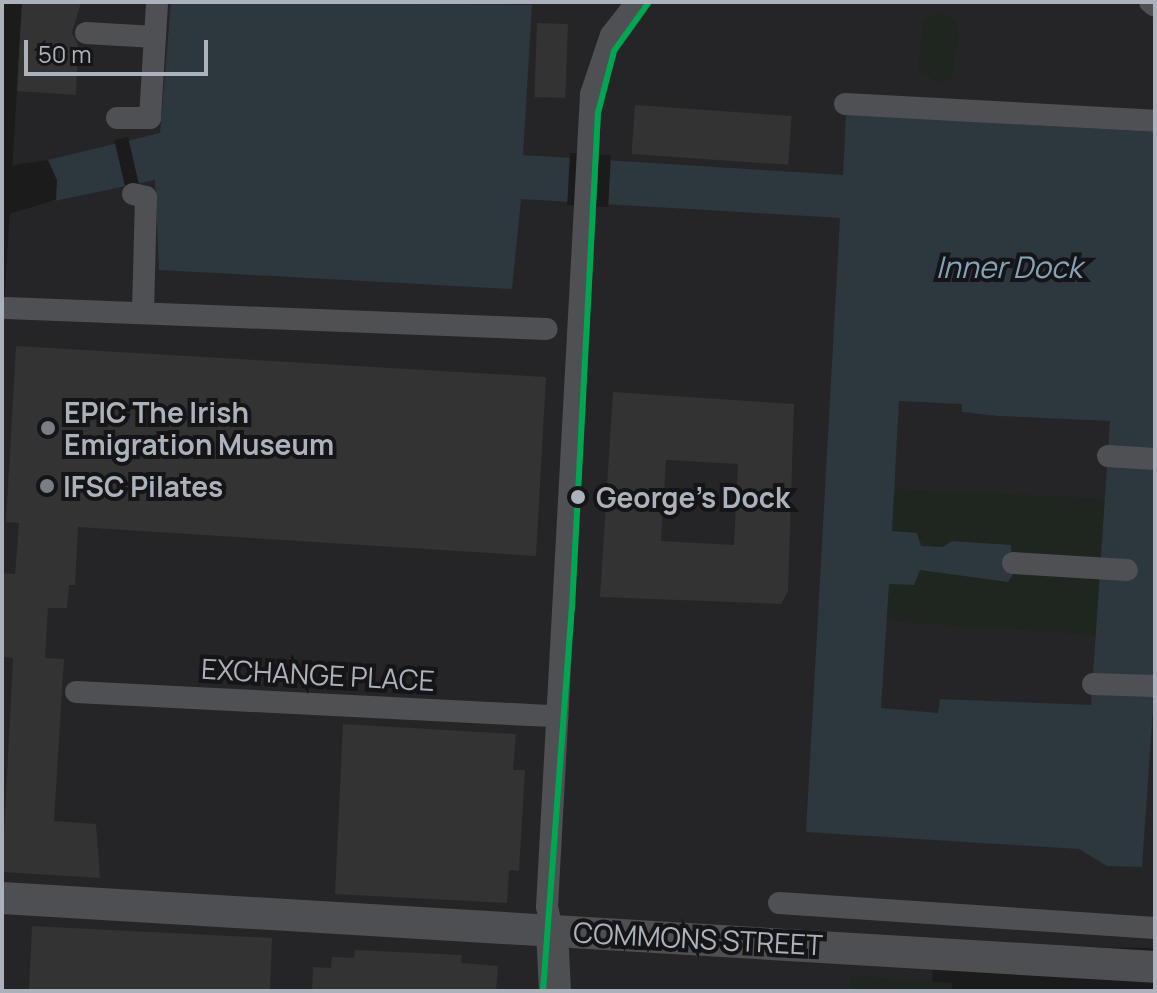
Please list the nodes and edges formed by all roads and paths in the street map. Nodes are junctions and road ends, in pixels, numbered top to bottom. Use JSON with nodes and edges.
{"nodes":[{"id":1,"x":157,"y":2,"type":"edge"},
{"id":2,"x":637,"y":2,"type":"edge"},
{"id":3,"x":1150,"y":2,"type":"edge"},
{"id":4,"x":1155,"y":6,"type":"edge"},
{"id":5,"x":86,"y":33,"type":"dead end"},
{"id":6,"x":155,"y":37,"type":"junction"},
{"id":7,"x":845,"y":104,"type":"dead end"},
{"id":8,"x":117,"y":118,"type":"dead end"},
{"id":9,"x":1155,"y":121,"type":"edge"},
{"id":10,"x":133,"y":194,"type":"dead end"},
{"id":11,"x":6,"y":308,"type":"dead end"},
{"id":12,"x":143,"y":313,"type":"junction"},
{"id":13,"x":547,"y":329,"type":"dead end"},
{"id":14,"x":1108,"y":456,"type":"dead end"},
{"id":15,"x":1155,"y":459,"type":"edge"},
{"id":16,"x":1013,"y":563,"type":"dead end"},
{"id":17,"x":1127,"y":570,"type":"dead end"},
{"id":18,"x":1093,"y":684,"type":"dead end"},
{"id":19,"x":1155,"y":686,"type":"edge"},
{"id":20,"x":76,"y":692,"type":"dead end"},
{"id":21,"x":557,"y":716,"type":"junction"},
{"id":22,"x":2,"y":898,"type":"edge"},
{"id":23,"x":779,"y":903,"type":"dead end"},
{"id":24,"x":1155,"y":928,"type":"edge"},
{"id":25,"x":552,"y":930,"type":"junction"},
{"id":26,"x":1155,"y":967,"type":"edge"},
{"id":27,"x":555,"y":991,"type":"edge"}],
"edges":[{"from":1,"to":6,"type":"street"},
{"from":2,"to":21,"type":"street"},
{"from":3,"to":4,"type":"street"},
{"from":5,"to":6,"type":"street"},
{"from":6,"to":8,"type":"street"},
{"from":7,"to":9,"type":"street"},
{"from":10,"to":12,"type":"street"},
{"from":11,"to":12,"type":"street"},
{"from":12,"to":13,"type":"street"},
{"from":14,"to":15,"type":"street"},
{"from":16,"to":17,"type":"street"},
{"from":18,"to":19,"type":"street"},
{"from":20,"to":21,"type":"street","name":"EXCHANGE PLACE"},
{"from":21,"to":25,"type":"street"},
{"from":22,"to":25,"type":"street","name":"COMMONS STREET"},
{"from":23,"to":24,"type":"street"},
{"from":25,"to":26,"type":"street","name":"COMMONS STREET"},
{"from":25,"to":27,"type":"street"}]}
